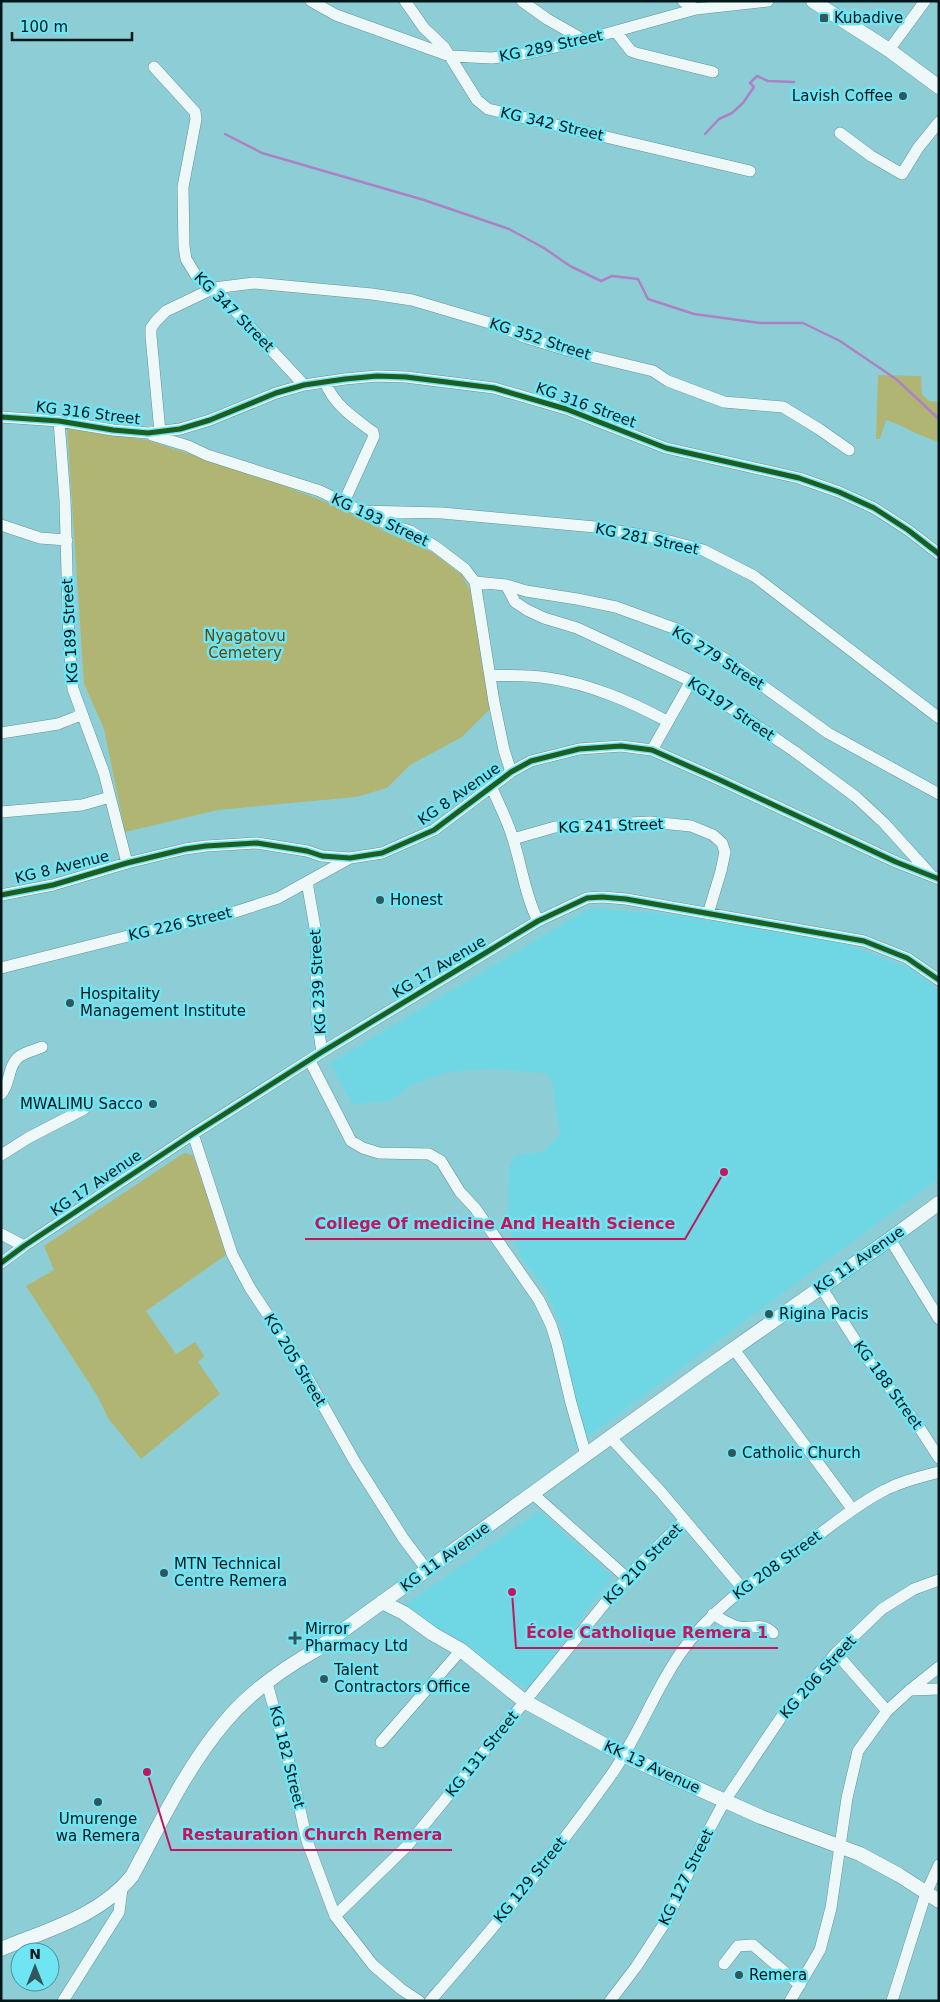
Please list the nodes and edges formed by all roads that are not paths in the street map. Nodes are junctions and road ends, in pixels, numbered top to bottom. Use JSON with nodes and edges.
{"nodes":[{"id":1,"x":310,"y":1,"type":"edge"},
{"id":2,"x":405,"y":1,"type":"edge"},
{"id":3,"x":522,"y":1,"type":"edge"},
{"id":4,"x":683,"y":1,"type":"edge"},
{"id":5,"x":768,"y":1,"type":"edge"},
{"id":6,"x":813,"y":1,"type":"edge"},
{"id":7,"x":926,"y":1,"type":"edge"},
{"id":8,"x":696,"y":9,"type":"junction"},
{"id":9,"x":616,"y":32,"type":"junction"},
{"id":10,"x":584,"y":40,"type":"junction"},
{"id":11,"x":889,"y":50,"type":"junction"},
{"id":12,"x":450,"y":56,"type":"junction"},
{"id":13,"x":154,"y":67,"type":"dead end"},
{"id":14,"x":713,"y":72,"type":"dead end"},
{"id":15,"x":939,"y":88,"type":"edge"},
{"id":16,"x":939,"y":122,"type":"edge"},
{"id":17,"x":840,"y":133,"type":"dead end"},
{"id":18,"x":750,"y":172,"type":"dead end"},
{"id":19,"x":214,"y":288,"type":"junction"},
{"id":20,"x":325,"y":382,"type":"junction"},
{"id":21,"x":304,"y":385,"type":"junction"},
{"id":22,"x":1,"y":417,"type":"edge"},
{"id":23,"x":59,"y":421,"type":"junction"},
{"id":24,"x":160,"y":432,"type":"junction"},
{"id":25,"x":148,"y":433,"type":"junction"},
{"id":26,"x":849,"y":450,"type":"dead end"},
{"id":27,"x":344,"y":502,"type":"junction"},
{"id":28,"x":360,"y":511,"type":"junction"},
{"id":29,"x":1,"y":525,"type":"edge"},
{"id":30,"x":67,"y":540,"type":"junction"},
{"id":31,"x":939,"y":554,"type":"edge"},
{"id":32,"x":475,"y":582,"type":"junction"},
{"id":33,"x":506,"y":584,"type":"junction"},
{"id":34,"x":490,"y":675,"type":"junction"},
{"id":35,"x":691,"y":681,"type":"junction"},
{"id":36,"x":81,"y":716,"type":"junction"},
{"id":37,"x":939,"y":718,"type":"edge"},
{"id":38,"x":667,"y":721,"type":"junction"},
{"id":39,"x":1,"y":733,"type":"edge"},
{"id":40,"x":652,"y":750,"type":"junction"},
{"id":41,"x":511,"y":772,"type":"junction"},
{"id":42,"x":492,"y":788,"type":"junction"},
{"id":43,"x":939,"y":794,"type":"edge"},
{"id":44,"x":110,"y":797,"type":"junction"},
{"id":45,"x":1,"y":812,"type":"edge"},
{"id":46,"x":513,"y":839,"type":"junction"},
{"id":47,"x":350,"y":858,"type":"junction"},
{"id":48,"x":127,"y":864,"type":"junction"},
{"id":49,"x":935,"y":878,"type":"edge"},
{"id":50,"x":308,"y":882,"type":"junction"},
{"id":51,"x":1,"y":895,"type":"edge"},
{"id":52,"x":708,"y":914,"type":"junction"},
{"id":53,"x":538,"y":921,"type":"junction"},
{"id":54,"x":1,"y":968,"type":"edge"},
{"id":55,"x":939,"y":980,"type":"edge"},
{"id":56,"x":42,"y":1047,"type":"dead end"},
{"id":57,"x":322,"y":1052,"type":"junction"},
{"id":58,"x":310,"y":1061,"type":"junction"},
{"id":59,"x":1,"y":1094,"type":"edge"},
{"id":60,"x":84,"y":1109,"type":"dead end"},
{"id":61,"x":193,"y":1134,"type":"junction"},
{"id":62,"x":1,"y":1155,"type":"edge"},
{"id":63,"x":939,"y":1203,"type":"edge"},
{"id":64,"x":1,"y":1234,"type":"edge"},
{"id":65,"x":890,"y":1239,"type":"junction"},
{"id":66,"x":24,"y":1246,"type":"junction"},
{"id":67,"x":1,"y":1248,"type":"edge"},
{"id":68,"x":4,"y":1260,"type":"edge"},
{"id":69,"x":821,"y":1287,"type":"junction"},
{"id":70,"x":937,"y":1311,"type":"edge"},
{"id":71,"x":733,"y":1348,"type":"junction"},
{"id":72,"x":611,"y":1438,"type":"junction"},
{"id":73,"x":586,"y":1455,"type":"junction"},
{"id":74,"x":939,"y":1458,"type":"edge"},
{"id":75,"x":939,"y":1472,"type":"edge"},
{"id":76,"x":532,"y":1493,"type":"junction"},
{"id":77,"x":853,"y":1510,"type":"junction"},
{"id":78,"x":685,"y":1520,"type":"junction"},
{"id":79,"x":427,"y":1570,"type":"junction"},
{"id":80,"x":627,"y":1578,"type":"junction"},
{"id":81,"x":939,"y":1580,"type":"edge"},
{"id":82,"x":743,"y":1589,"type":"junction"},
{"id":83,"x":382,"y":1602,"type":"junction"},
{"id":84,"x":713,"y":1614,"type":"junction"},
{"id":85,"x":773,"y":1633,"type":"dead end"},
{"id":86,"x":461,"y":1650,"type":"junction"},
{"id":87,"x":836,"y":1653,"type":"junction"},
{"id":88,"x":939,"y":1667,"type":"edge"},
{"id":89,"x":268,"y":1683,"type":"junction"},
{"id":90,"x":939,"y":1688,"type":"edge"},
{"id":91,"x":910,"y":1690,"type":"junction"},
{"id":92,"x":524,"y":1701,"type":"junction"},
{"id":93,"x":887,"y":1712,"type":"junction"},
{"id":94,"x":381,"y":1742,"type":"dead end"},
{"id":95,"x":625,"y":1756,"type":"junction"},
{"id":96,"x":724,"y":1802,"type":"junction"},
{"id":97,"x":839,"y":1848,"type":"junction"},
{"id":98,"x":939,"y":1865,"type":"edge"},
{"id":99,"x":122,"y":1889,"type":"junction"},
{"id":100,"x":926,"y":1892,"type":"junction"},
{"id":101,"x":939,"y":1901,"type":"edge"},
{"id":102,"x":335,"y":1916,"type":"junction"},
{"id":103,"x":1,"y":1948,"type":"edge"},
{"id":104,"x":724,"y":1964,"type":"dead end"},
{"id":105,"x":800,"y":1985,"type":"junction"},
{"id":106,"x":401,"y":1989,"type":"junction"},
{"id":107,"x":63,"y":2001,"type":"edge"},
{"id":108,"x":404,"y":2001,"type":"edge"},
{"id":109,"x":419,"y":2001,"type":"edge"},
{"id":110,"x":430,"y":2001,"type":"edge"},
{"id":111,"x":610,"y":2001,"type":"edge"},
{"id":112,"x":790,"y":2001,"type":"edge"},
{"id":113,"x":892,"y":2001,"type":"edge"}],
"edges":[{"from":1,"to":12,"type":"street","name":"KG 289 Street"},
{"from":2,"to":12,"type":"street","name":"KG 342 Street"},
{"from":3,"to":10,"type":"street"},
{"from":4,"to":8,"type":"street"},
{"from":5,"to":8,"type":"street","name":"KG 289 Street"},
{"from":6,"to":11,"type":"main road"},
{"from":7,"to":11,"type":"street"},
{"from":8,"to":9,"type":"street","name":"KG 289 Street"},
{"from":9,"to":10,"type":"street","name":"KG 289 Street"},
{"from":9,"to":14,"type":"street"},
{"from":10,"to":12,"type":"street","name":"KG 289 Street"},
{"from":11,"to":15,"type":"main road"},
{"from":12,"to":18,"type":"street","name":"KG 342 Street"},
{"from":13,"to":19,"type":"street","name":"KG 347 Street"},
{"from":16,"to":17,"type":"street"},
{"from":19,"to":21,"type":"street","name":"KG 347 Street"},
{"from":19,"to":24,"type":"street","name":"KG 352 Street"},
{"from":19,"to":26,"type":"street","name":"KG 352 Street"},
{"from":20,"to":21,"type":"street","name":"KG 316 Street"},
{"from":20,"to":27,"type":"street"},
{"from":20,"to":31,"type":"street","name":"KG 316 Street"},
{"from":21,"to":24,"type":"street","name":"KG 316 Street"},
{"from":22,"to":23,"type":"street","name":"KG 316 Street"},
{"from":23,"to":25,"type":"street","name":"KG 316 Street"},
{"from":23,"to":30,"type":"street","name":"KG 189 Street"},
{"from":24,"to":25,"type":"street","name":"KG 316 Street"},
{"from":25,"to":27,"type":"street","name":"KG 193 Street"},
{"from":27,"to":28,"type":"street","name":"KG 193 Street"},
{"from":28,"to":32,"type":"street","name":"KG 193 Street"},
{"from":28,"to":37,"type":"street","name":"KG 281 Street"},
{"from":29,"to":30,"type":"street"},
{"from":30,"to":36,"type":"street","name":"KG 189 Street"},
{"from":32,"to":33,"type":"street","name":"KG 279 Street"},
{"from":32,"to":34,"type":"street"},
{"from":33,"to":35,"type":"street","name":"KG197 Street"},
{"from":33,"to":43,"type":"street","name":"KG 279 Street"},
{"from":34,"to":38,"type":"street"},
{"from":34,"to":41,"type":"street"},
{"from":35,"to":38,"type":"street"},
{"from":35,"to":49,"type":"street","name":"KG197 Street"},
{"from":36,"to":39,"type":"street"},
{"from":36,"to":44,"type":"street","name":"KG 189 Street"},
{"from":38,"to":40,"type":"street"},
{"from":40,"to":41,"type":"street","name":"KG 8 Avenue"},
{"from":40,"to":49,"type":"street","name":"KG 8 Avenue"},
{"from":41,"to":42,"type":"street","name":"KG 8 Avenue"},
{"from":42,"to":46,"type":"street"},
{"from":42,"to":47,"type":"street","name":"KG 8 Avenue"},
{"from":44,"to":45,"type":"street"},
{"from":44,"to":48,"type":"street","name":"KG 189 Street"},
{"from":46,"to":52,"type":"street","name":"KG 241 Street"},
{"from":46,"to":53,"type":"street"},
{"from":47,"to":48,"type":"street","name":"KG 8 Avenue"},
{"from":47,"to":50,"type":"street","name":"KG 226 Street"},
{"from":48,"to":51,"type":"street","name":"KG 8 Avenue"},
{"from":50,"to":54,"type":"street","name":"KG 226 Street"},
{"from":50,"to":57,"type":"street","name":"KG 239 Street"},
{"from":52,"to":53,"type":"street","name":"KG 17 Avenue"},
{"from":52,"to":55,"type":"street","name":"KG 17 Avenue"},
{"from":53,"to":57,"type":"street","name":"KG 17 Avenue"},
{"from":56,"to":59,"type":"street"},
{"from":57,"to":58,"type":"street","name":"KG 17 Avenue"},
{"from":58,"to":61,"type":"street","name":"KG 17 Avenue"},
{"from":58,"to":73,"type":"street"},
{"from":60,"to":62,"type":"street"},
{"from":61,"to":66,"type":"street","name":"KG 17 Avenue"},
{"from":61,"to":79,"type":"street","name":"KG 205 Street"},
{"from":63,"to":65,"type":"main road","name":"KG 11 Avenue"},
{"from":64,"to":66,"type":"street"},
{"from":65,"to":69,"type":"main road","name":"KG 11 Avenue"},
{"from":65,"to":70,"type":"street"},
{"from":66,"to":68,"type":"street","name":"KG 17 Avenue"},
{"from":67,"to":68,"type":"street"},
{"from":69,"to":71,"type":"main road","name":"KG 11 Avenue"},
{"from":69,"to":74,"type":"street","name":"KG 188 Street"},
{"from":71,"to":72,"type":"main road","name":"KG 11 Avenue"},
{"from":71,"to":77,"type":"street"},
{"from":72,"to":73,"type":"main road","name":"KG 11 Avenue"},
{"from":72,"to":78,"type":"street"},
{"from":73,"to":76,"type":"main road","name":"KG 11 Avenue"},
{"from":75,"to":77,"type":"street","name":"KG 208 Street"},
{"from":76,"to":79,"type":"main road","name":"KG 11 Avenue"},
{"from":76,"to":80,"type":"street"},
{"from":77,"to":82,"type":"street","name":"KG 208 Street"},
{"from":78,"to":80,"type":"street","name":"KG 210 Street"},
{"from":78,"to":82,"type":"street"},
{"from":79,"to":83,"type":"main road","name":"KG 11 Avenue"},
{"from":80,"to":92,"type":"street","name":"KG 210 Street"},
{"from":81,"to":87,"type":"street","name":"KG 206 Street"},
{"from":82,"to":84,"type":"street","name":"KG 208 Street"},
{"from":83,"to":86,"type":"main road","name":"KK 13 Avenue"},
{"from":83,"to":89,"type":"main road","name":"KG 11 Avenue"},
{"from":84,"to":85,"type":"street"},
{"from":84,"to":95,"type":"street","name":"KG 208 Street"},
{"from":86,"to":92,"type":"main road","name":"KK 13 Avenue"},
{"from":86,"to":94,"type":"street"},
{"from":87,"to":93,"type":"street"},
{"from":87,"to":96,"type":"street","name":"KG 206 Street"},
{"from":88,"to":91,"type":"street"},
{"from":89,"to":99,"type":"main road","name":"KG 11 Avenue"},
{"from":89,"to":102,"type":"street","name":"KG 182 Street"},
{"from":90,"to":91,"type":"street"},
{"from":91,"to":93,"type":"street"},
{"from":92,"to":95,"type":"main road","name":"KK 13 Avenue"},
{"from":92,"to":102,"type":"street","name":"KG 131 Street"},
{"from":93,"to":97,"type":"street"},
{"from":95,"to":96,"type":"main road","name":"KK 13 Avenue"},
{"from":95,"to":110,"type":"street","name":"KG 129 Street"},
{"from":96,"to":97,"type":"main road","name":"KK 13 Avenue"},
{"from":96,"to":111,"type":"street","name":"KG 127 Street"},
{"from":97,"to":100,"type":"main road","name":"KK 13 Avenue"},
{"from":97,"to":105,"type":"street"},
{"from":98,"to":100,"type":"street"},
{"from":99,"to":103,"type":"main road","name":"KG 11 Avenue"},
{"from":99,"to":107,"type":"street"},
{"from":100,"to":101,"type":"main road","name":"KK 13 Avenue"},
{"from":100,"to":113,"type":"street"},
{"from":102,"to":106,"type":"street","name":"KG 182 Street"},
{"from":104,"to":105,"type":"street"},
{"from":105,"to":112,"type":"street"},
{"from":106,"to":108,"type":"street"},
{"from":106,"to":109,"type":"street","name":"KG 182 Street"}]}
